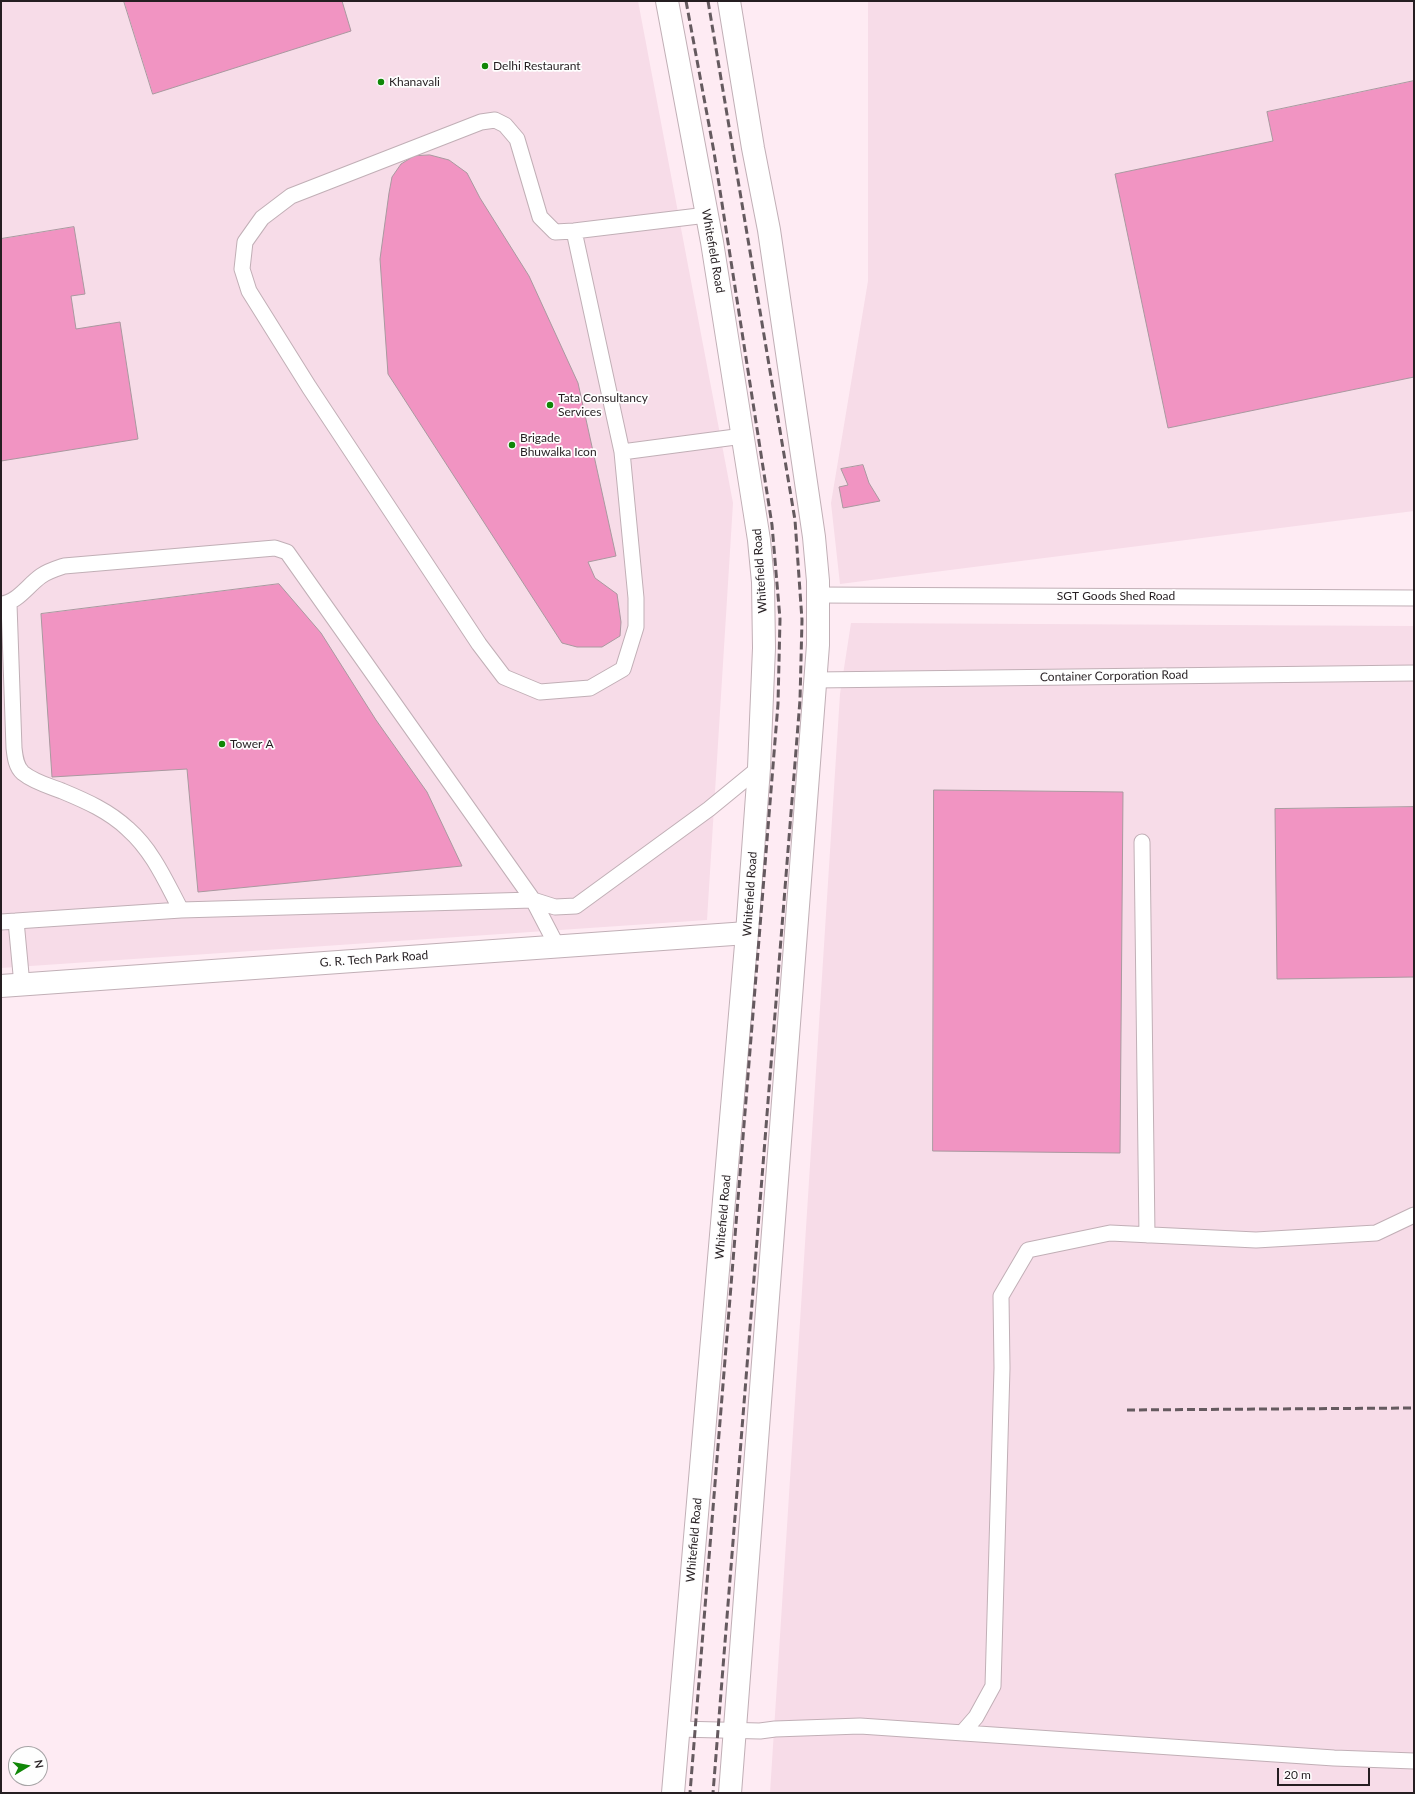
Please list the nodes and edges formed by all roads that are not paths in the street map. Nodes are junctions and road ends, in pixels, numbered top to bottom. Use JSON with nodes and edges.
{"nodes":[{"id":1,"x":668,"y":1,"type":"edge"},
{"id":2,"x":729,"y":1,"type":"edge"},
{"id":3,"x":707,"y":215,"type":"junction"},
{"id":4,"x":574,"y":231,"type":"junction"},
{"id":5,"x":743,"y":436,"type":"junction"},
{"id":6,"x":622,"y":452,"type":"junction"},
{"id":7,"x":818,"y":595,"type":"junction"},
{"id":8,"x":1414,"y":598,"type":"edge"},
{"id":9,"x":5,"y":604,"type":"edge"},
{"id":10,"x":1414,"y":673,"type":"edge"},
{"id":11,"x":815,"y":680,"type":"junction"},
{"id":12,"x":759,"y":768,"type":"junction"},
{"id":13,"x":1142,"y":842,"type":"dead end"},
{"id":14,"x":533,"y":900,"type":"junction"},
{"id":15,"x":181,"y":910,"type":"junction"},
{"id":16,"x":16,"y":921,"type":"junction"},
{"id":17,"x":1,"y":922,"type":"edge"},
{"id":18,"x":748,"y":933,"type":"junction"},
{"id":19,"x":558,"y":946,"type":"junction"},
{"id":20,"x":11,"y":986,"type":"edge"},
{"id":21,"x":1414,"y":1215,"type":"edge"},
{"id":22,"x":1148,"y":1235,"type":"junction"},
{"id":23,"x":678,"y":1729,"type":"junction"},
{"id":24,"x":735,"y":1730,"type":"junction"},
{"id":25,"x":962,"y":1733,"type":"junction"},
{"id":26,"x":1414,"y":1761,"type":"edge"},
{"id":27,"x":673,"y":1793,"type":"edge"},
{"id":28,"x":730,"y":1793,"type":"edge"}],
"edges":[{"from":1,"to":3,"type":"main road","name":"Whitefield Road"},
{"from":2,"to":7,"type":"main road"},
{"from":3,"to":4,"type":"lane"},
{"from":3,"to":5,"type":"main road","name":"Whitefield Road"},
{"from":4,"to":6,"type":"lane"},
{"from":4,"to":6,"type":"lane"},
{"from":5,"to":6,"type":"lane"},
{"from":5,"to":12,"type":"main road","name":"Whitefield Road"},
{"from":7,"to":8,"type":"lane","name":"SGT Goods Shed Road"},
{"from":7,"to":11,"type":"main road"},
{"from":9,"to":14,"type":"lane"},
{"from":9,"to":15,"type":"lane"},
{"from":10,"to":11,"type":"lane","name":"Container Corporation Road"},
{"from":11,"to":24,"type":"main road"},
{"from":12,"to":14,"type":"lane"},
{"from":12,"to":18,"type":"main road","name":"Whitefield Road"},
{"from":13,"to":22,"type":"lane"},
{"from":14,"to":15,"type":"lane"},
{"from":14,"to":19,"type":"lane"},
{"from":15,"to":16,"type":"lane"},
{"from":16,"to":17,"type":"lane"},
{"from":16,"to":20,"type":"lane"},
{"from":18,"to":19,"type":"main road","name":"G. R. Tech Park Road"},
{"from":18,"to":23,"type":"main road","name":"Whitefield Road"},
{"from":19,"to":20,"type":"main road","name":"G. R. Tech Park Road"},
{"from":21,"to":22,"type":"lane"},
{"from":22,"to":25,"type":"lane"},
{"from":23,"to":24,"type":"lane"},
{"from":23,"to":27,"type":"main road","name":"Whitefield Road"},
{"from":24,"to":25,"type":"lane"},
{"from":24,"to":28,"type":"main road"},
{"from":25,"to":26,"type":"lane"}]}
